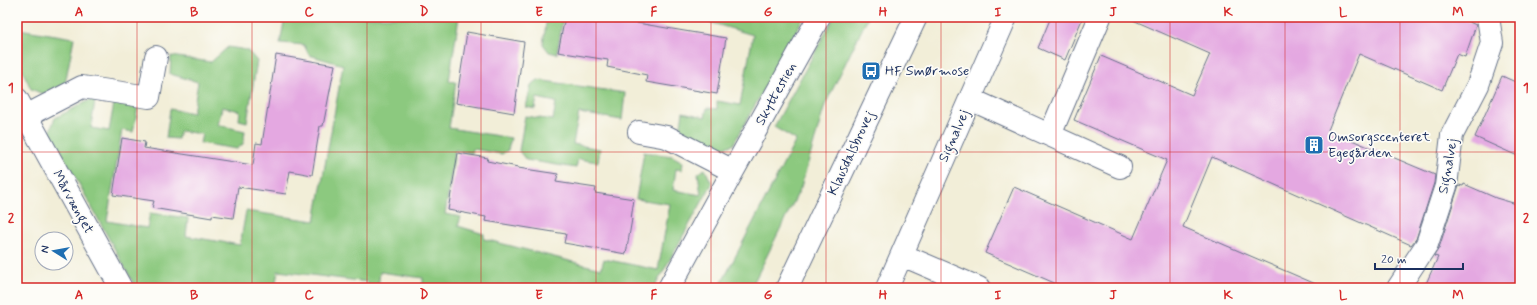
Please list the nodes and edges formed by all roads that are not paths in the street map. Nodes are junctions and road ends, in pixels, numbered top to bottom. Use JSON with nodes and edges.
{"nodes":[{"id":1,"x":819,"y":17,"type":"edge"},
{"id":2,"x":916,"y":17,"type":"edge"},
{"id":3,"x":1006,"y":17,"type":"edge"},
{"id":4,"x":1100,"y":17,"type":"edge"},
{"id":5,"x":1488,"y":17,"type":"edge"},
{"id":6,"x":156,"y":57,"type":"dead end"},
{"id":7,"x":970,"y":98,"type":"junction"},
{"id":8,"x":21,"y":108,"type":"edge"},
{"id":9,"x":639,"y":132,"type":"dead end"},
{"id":10,"x":1050,"y":135,"type":"junction"},
{"id":11,"x":1120,"y":167,"type":"dead end"},
{"id":12,"x":733,"y":171,"type":"junction"},
{"id":13,"x":902,"y":255,"type":"junction"},
{"id":14,"x":121,"y":288,"type":"edge"},
{"id":15,"x":669,"y":288,"type":"edge"},
{"id":16,"x":787,"y":288,"type":"edge"},
{"id":17,"x":887,"y":288,"type":"edge"},
{"id":18,"x":979,"y":288,"type":"edge"},
{"id":19,"x":1398,"y":288,"type":"edge"}],
"edges":[{"from":1,"to":12,"type":"street","name":"Skyttestien"},
{"from":2,"to":16,"type":"street","name":"Klausdalsbrovej"},
{"from":3,"to":7,"type":"street","name":"Signalvej"},
{"from":4,"to":10,"type":"street"},
{"from":5,"to":19,"type":"street","name":"Signalvej"},
{"from":6,"to":8,"type":"street","name":"Mårvænget"},
{"from":7,"to":10,"type":"street"},
{"from":7,"to":13,"type":"street","name":"Signalvej"},
{"from":8,"to":14,"type":"street","name":"Mårvænget"},
{"from":9,"to":12,"type":"street"},
{"from":10,"to":11,"type":"street"},
{"from":12,"to":15,"type":"street","name":"Skyttestien"},
{"from":13,"to":17,"type":"street","name":"Signalvej"},
{"from":13,"to":18,"type":"street"}]}
